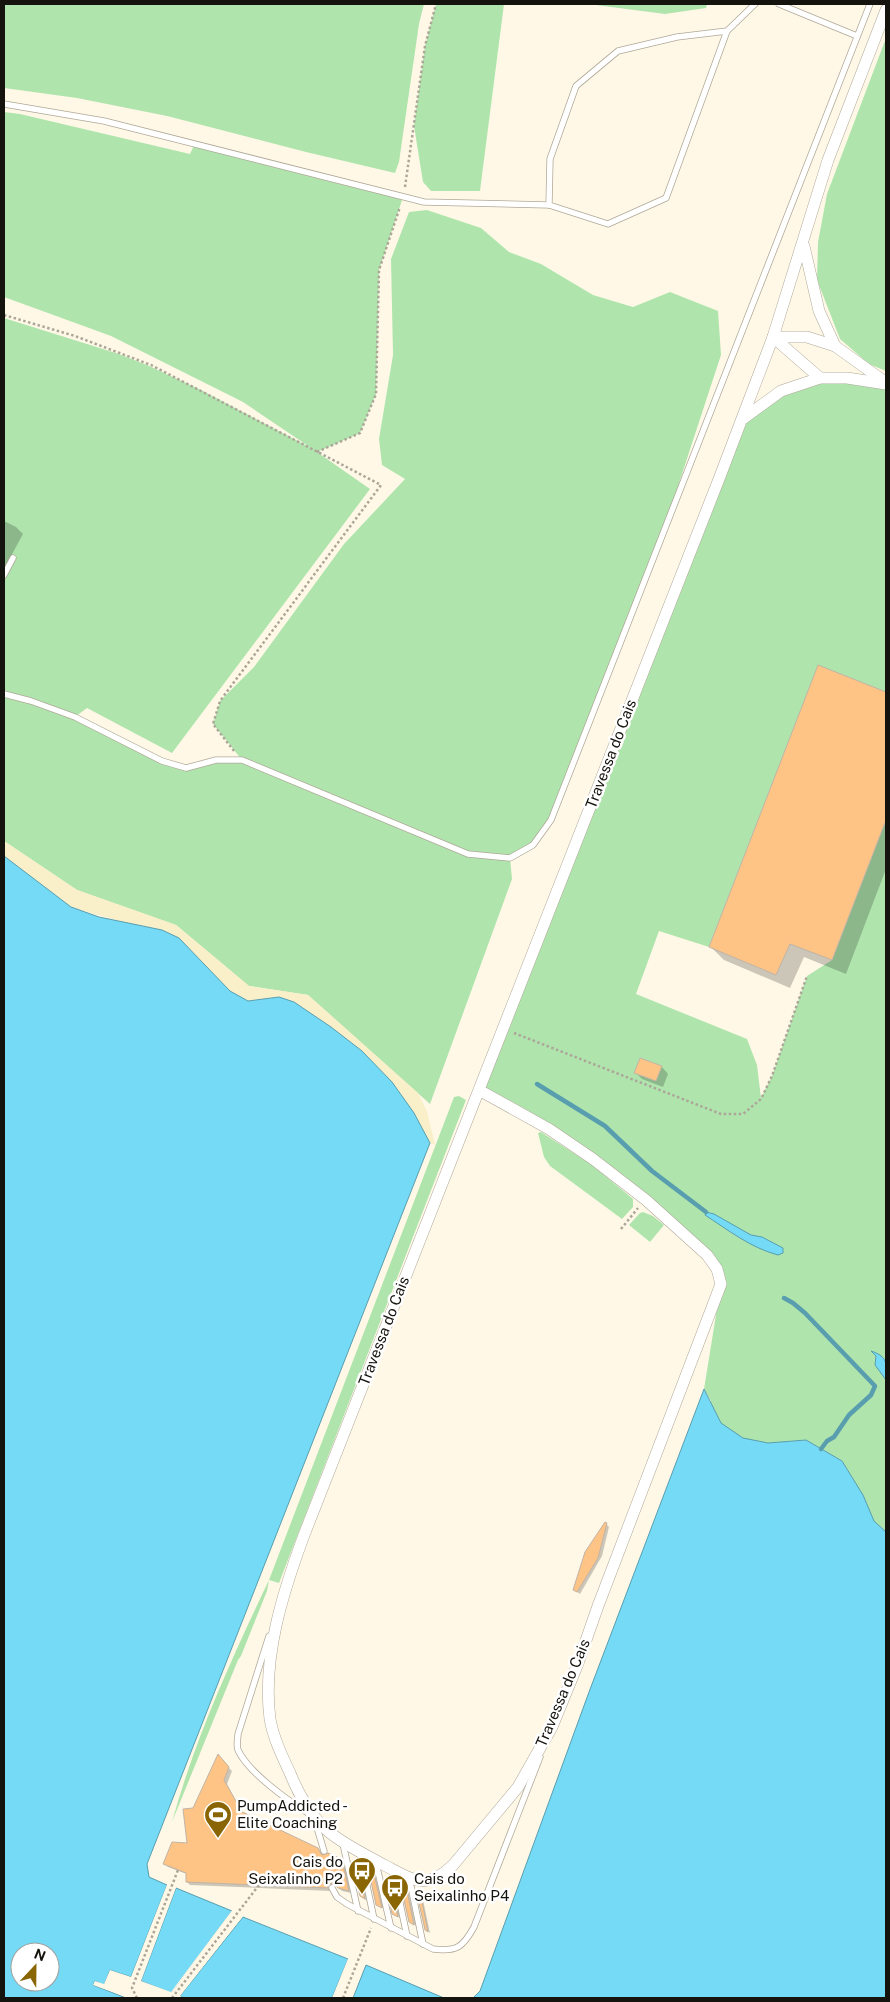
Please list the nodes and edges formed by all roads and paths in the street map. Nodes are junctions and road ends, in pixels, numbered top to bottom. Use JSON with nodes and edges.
{"nodes":[{"id":1,"x":436,"y":4,"type":"edge"},
{"id":2,"x":755,"y":4,"type":"edge"},
{"id":3,"x":779,"y":4,"type":"edge"},
{"id":4,"x":870,"y":4,"type":"edge"},
{"id":5,"x":886,"y":10,"type":"edge"},
{"id":6,"x":727,"y":31,"type":"junction"},
{"id":7,"x":857,"y":36,"type":"junction"},
{"id":8,"x":4,"y":104,"type":"edge"},
{"id":9,"x":403,"y":197,"type":"junction"},
{"id":10,"x":549,"y":205,"type":"junction"},
{"id":11,"x":803,"y":244,"type":"junction"},
{"id":12,"x":4,"y":314,"type":"edge"},
{"id":13,"x":773,"y":337,"type":"junction"},
{"id":14,"x":835,"y":346,"type":"junction"},
{"id":15,"x":820,"y":378,"type":"junction"},
{"id":16,"x":886,"y":383,"type":"edge"},
{"id":17,"x":744,"y":418,"type":"junction"},
{"id":18,"x":317,"y":452,"type":"junction"},
{"id":19,"x":13,"y":558,"type":"dead end"},
{"id":20,"x":4,"y":576,"type":"edge"},
{"id":21,"x":4,"y":694,"type":"edge"},
{"id":22,"x":242,"y":760,"type":"junction"},
{"id":23,"x":807,"y":976,"type":"dead end"},
{"id":24,"x":504,"y":1029,"type":"junction"},
{"id":25,"x":479,"y":1090,"type":"junction"},
{"id":26,"x":646,"y":1200,"type":"junction"},
{"id":27,"x":621,"y":1229,"type":"dead end"},
{"id":28,"x":288,"y":1577,"type":"junction"},
{"id":29,"x":552,"y":1727,"type":"junction"},
{"id":30,"x":313,"y":1816,"type":"junction"},
{"id":31,"x":342,"y":1842,"type":"junction"},
{"id":32,"x":324,"y":1850,"type":"dead end"},
{"id":33,"x":360,"y":1851,"type":"junction"},
{"id":34,"x":376,"y":1860,"type":"junction"},
{"id":35,"x":392,"y":1869,"type":"junction"},
{"id":36,"x":178,"y":1870,"type":"dead end"},
{"id":37,"x":409,"y":1877,"type":"junction"},
{"id":38,"x":259,"y":1885,"type":"dead end"},
{"id":39,"x":332,"y":1888,"type":"dead end"},
{"id":40,"x":358,"y":1910,"type":"junction"},
{"id":41,"x":374,"y":1919,"type":"junction"},
{"id":42,"x":391,"y":1928,"type":"junction"},
{"id":43,"x":407,"y":1936,"type":"junction"},
{"id":44,"x":423,"y":1944,"type":"junction"},
{"id":45,"x":137,"y":1998,"type":"edge"},
{"id":46,"x":172,"y":1998,"type":"edge"},
{"id":47,"x":343,"y":1998,"type":"edge"}],
"edges":[{"from":1,"to":9,"type":"path"},
{"from":2,"to":6,"type":"lane"},
{"from":3,"to":7,"type":"lane"},
{"from":4,"to":7,"type":"lane"},
{"from":5,"to":11,"type":"street","name":"Travessa do Cais"},
{"from":6,"to":10,"type":"lane"},
{"from":6,"to":10,"type":"lane"},
{"from":7,"to":22,"type":"lane"},
{"from":8,"to":9,"type":"lane"},
{"from":9,"to":10,"type":"lane"},
{"from":9,"to":18,"type":"path"},
{"from":11,"to":13,"type":"street","name":"Travessa do Cais"},
{"from":11,"to":14,"type":"street"},
{"from":12,"to":18,"type":"path"},
{"from":13,"to":14,"type":"street"},
{"from":13,"to":15,"type":"street"},
{"from":13,"to":17,"type":"street","name":"Travessa do Cais"},
{"from":14,"to":16,"type":"street"},
{"from":15,"to":16,"type":"street"},
{"from":15,"to":17,"type":"street"},
{"from":17,"to":24,"type":"street","name":"Travessa do Cais"},
{"from":18,"to":22,"type":"path"},
{"from":19,"to":20,"type":"lane"},
{"from":21,"to":22,"type":"lane"},
{"from":23,"to":24,"type":"path"},
{"from":24,"to":25,"type":"street","name":"Travessa do Cais"},
{"from":25,"to":26,"type":"street","name":"Travessa do Cais"},
{"from":25,"to":28,"type":"street","name":"Travessa do Cais"},
{"from":26,"to":27,"type":"path"},
{"from":26,"to":29,"type":"street","name":"Travessa do Cais"},
{"from":28,"to":30,"type":"street","name":"Travessa do Cais"},
{"from":28,"to":30,"type":"lane"},
{"from":29,"to":37,"type":"street","name":"Travessa do Cais"},
{"from":29,"to":44,"type":"lane"},
{"from":30,"to":31,"type":"street","name":"Travessa do Cais"},
{"from":30,"to":32,"type":"lane"},
{"from":31,"to":33,"type":"street","name":"Travessa do Cais"},
{"from":31,"to":40,"type":"lane"},
{"from":33,"to":34,"type":"street","name":"Travessa do Cais"},
{"from":33,"to":41,"type":"lane"},
{"from":34,"to":35,"type":"street","name":"Travessa do Cais"},
{"from":34,"to":42,"type":"lane"},
{"from":35,"to":37,"type":"street","name":"Travessa do Cais"},
{"from":35,"to":43,"type":"lane"},
{"from":36,"to":45,"type":"path"},
{"from":37,"to":44,"type":"lane"},
{"from":38,"to":46,"type":"path"},
{"from":39,"to":40,"type":"lane"},
{"from":40,"to":41,"type":"lane"},
{"from":41,"to":42,"type":"lane"},
{"from":41,"to":47,"type":"path"},
{"from":42,"to":43,"type":"lane"},
{"from":43,"to":44,"type":"lane"}]}
